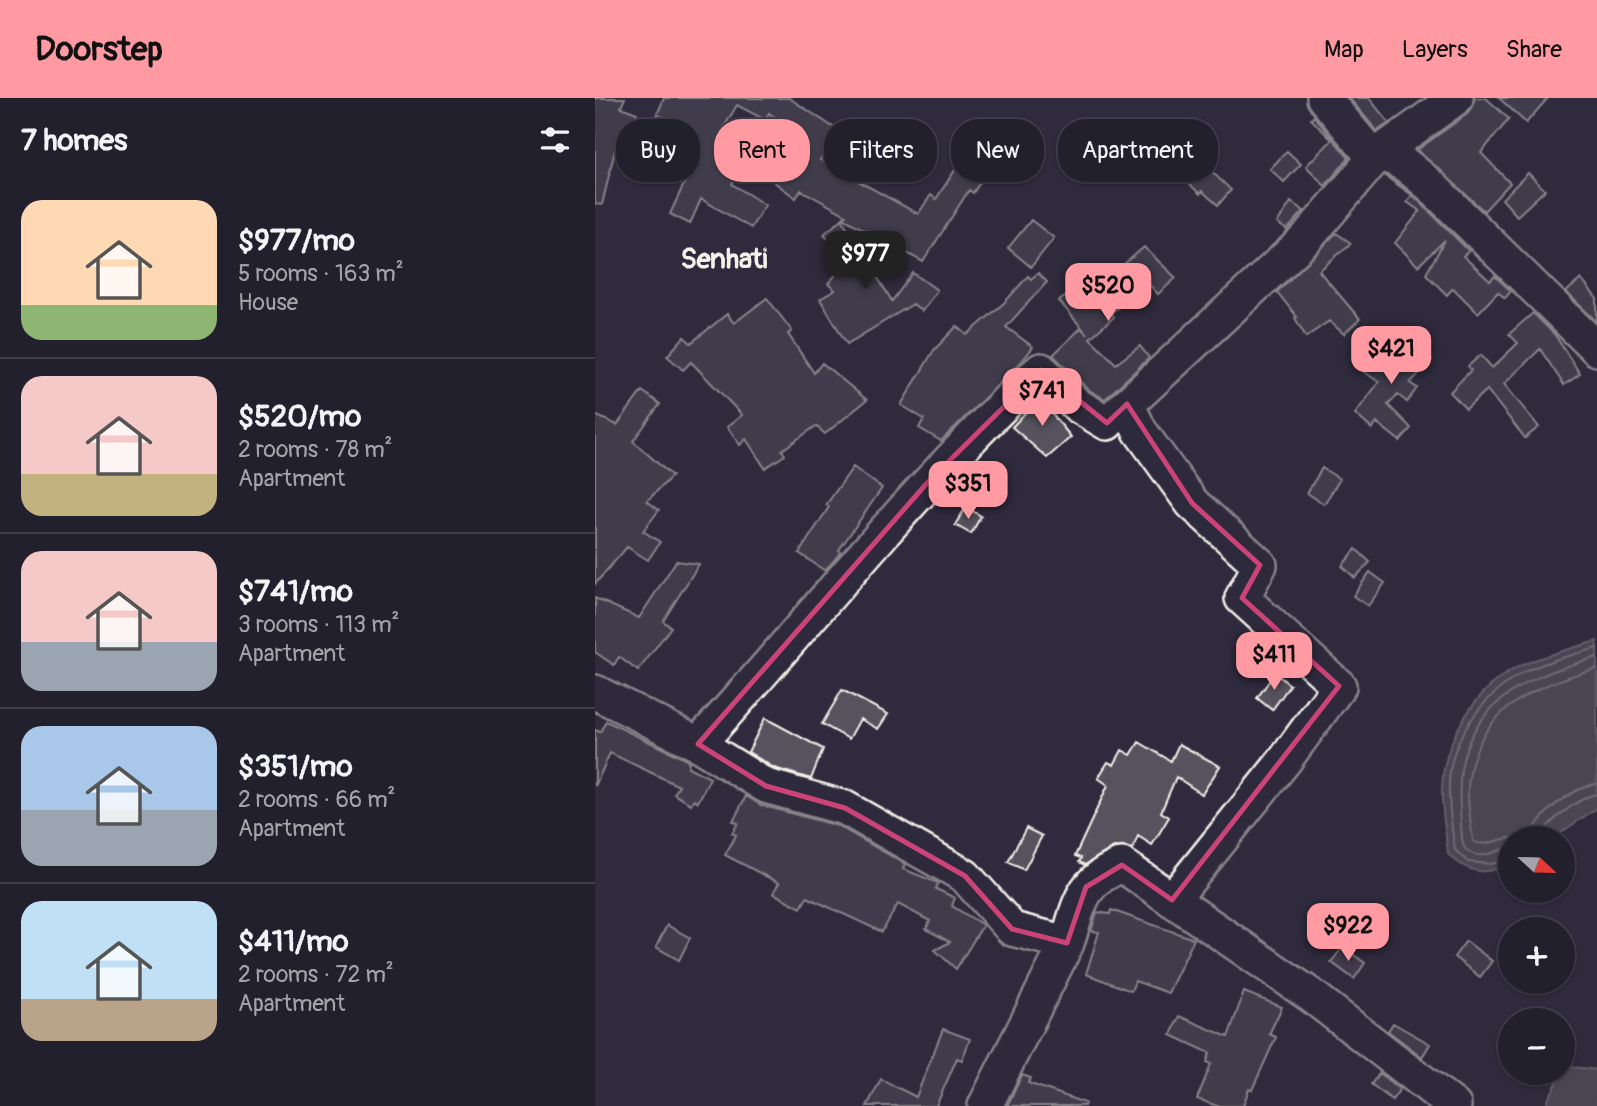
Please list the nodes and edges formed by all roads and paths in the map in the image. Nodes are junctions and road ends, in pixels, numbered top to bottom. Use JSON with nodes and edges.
{"nodes":[{"id":1,"x":1324,"y":98,"type":"edge"},
{"id":2,"x":1457,"y":98,"type":"edge"},
{"id":3,"x":1379,"y":154,"type":"junction"},
{"id":4,"x":1597,"y":349,"type":"edge"},
{"id":5,"x":1127,"y":404,"type":"junction"},
{"id":6,"x":595,"y":692,"type":"edge"},
{"id":7,"x":698,"y":744,"type":"junction"},
{"id":8,"x":1172,"y":900,"type":"junction"},
{"id":9,"x":1067,"y":943,"type":"junction"},
{"id":10,"x":985,"y":1106,"type":"edge"},
{"id":11,"x":1454,"y":1106,"type":"edge"}],
"edges":[{"from":1,"to":3,"type":"street"},
{"from":2,"to":3,"type":"street"},
{"from":3,"to":4,"type":"street"},
{"from":3,"to":5,"type":"street"},
{"from":5,"to":7,"type":"street"},
{"from":5,"to":8,"type":"street"},
{"from":6,"to":7,"type":"street"},
{"from":7,"to":9,"type":"street"},
{"from":8,"to":9,"type":"street"},
{"from":8,"to":11,"type":"street"},
{"from":9,"to":10,"type":"street"}]}
